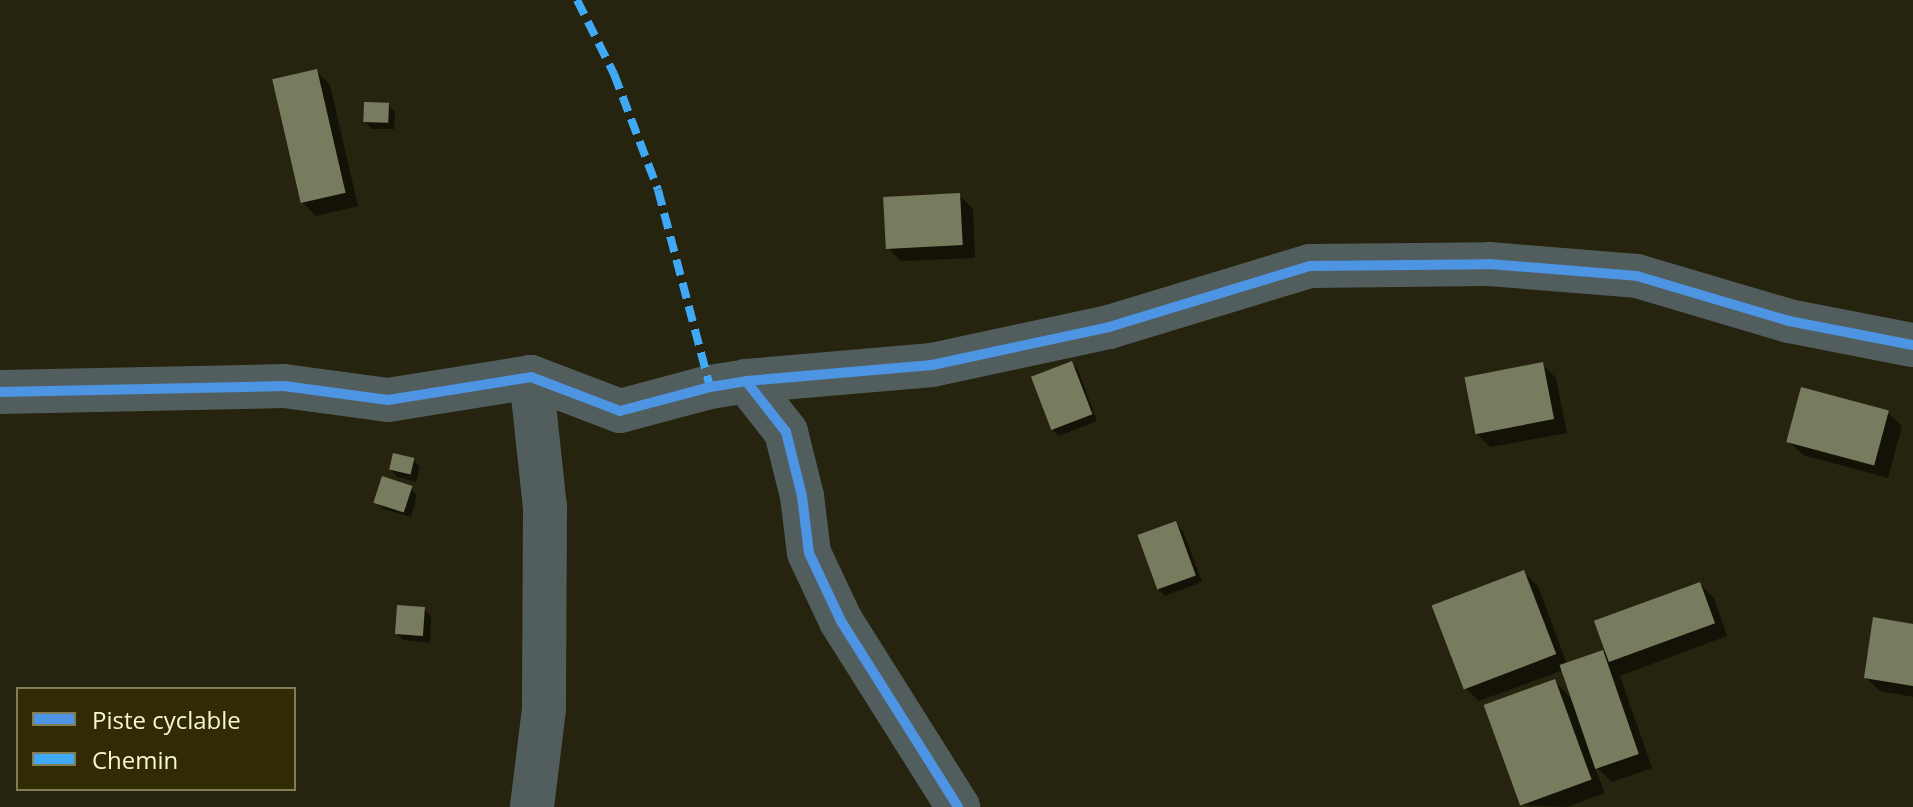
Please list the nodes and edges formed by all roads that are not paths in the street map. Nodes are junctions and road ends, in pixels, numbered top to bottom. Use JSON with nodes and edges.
{"nodes":[{"id":1,"x":1913,"y":345,"type":"edge"},
{"id":2,"x":531,"y":377,"type":"junction"},
{"id":3,"x":746,"y":381,"type":"junction"},
{"id":4,"x":0,"y":392,"type":"edge"},
{"id":5,"x":532,"y":807,"type":"edge"},
{"id":6,"x":958,"y":807,"type":"edge"}],
"edges":[{"from":1,"to":3,"type":"street"},
{"from":2,"to":3,"type":"street"},
{"from":2,"to":4,"type":"street"},
{"from":2,"to":5,"type":"street"},
{"from":3,"to":6,"type":"street"}]}
